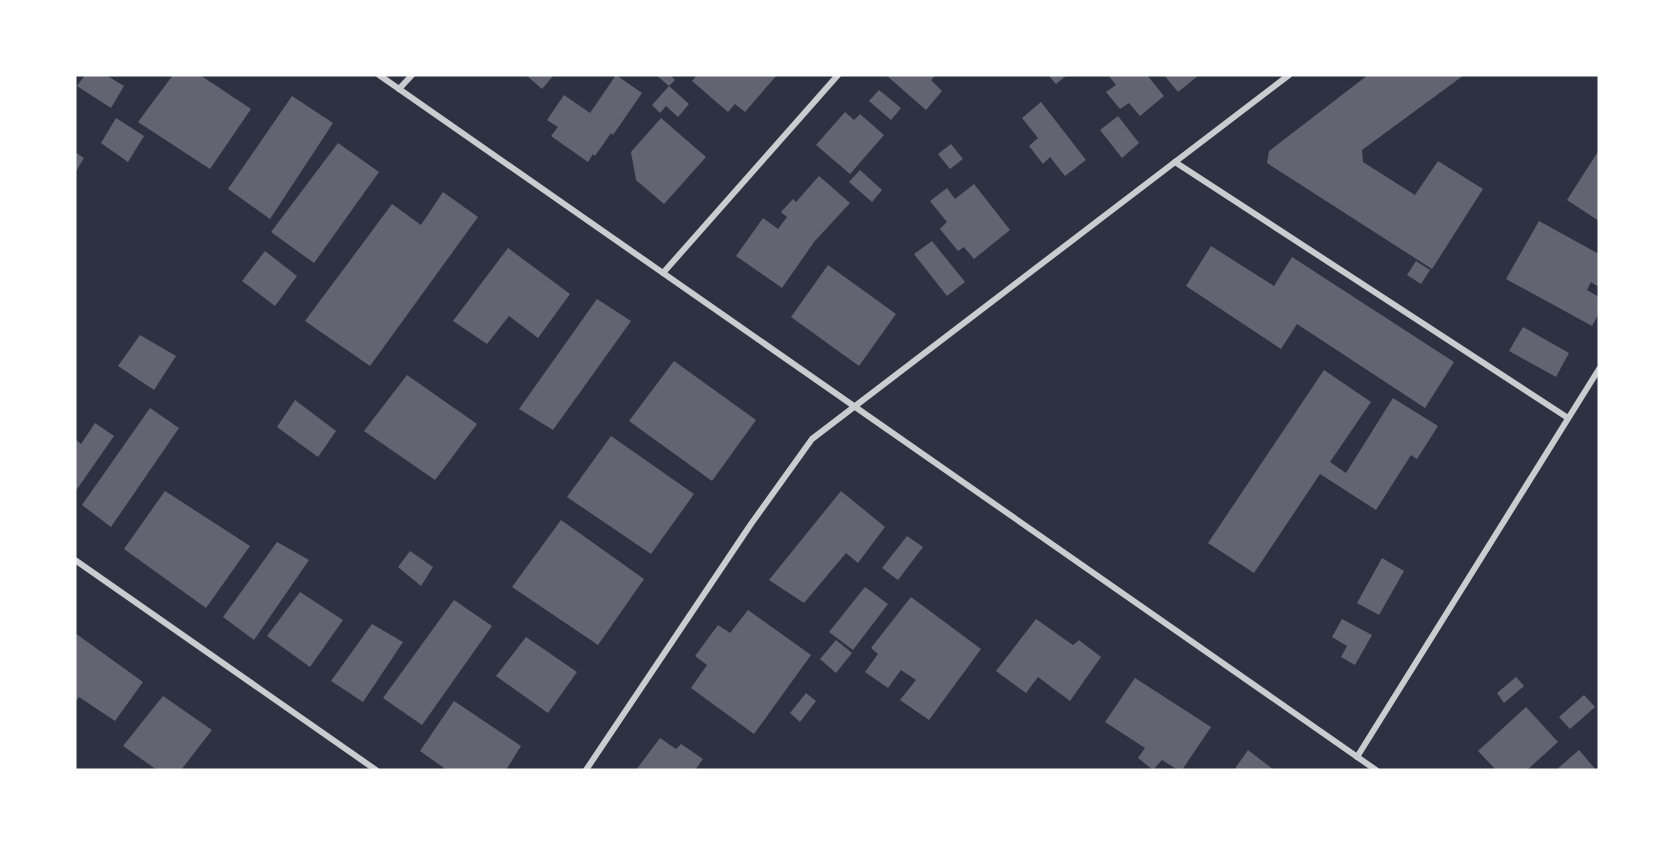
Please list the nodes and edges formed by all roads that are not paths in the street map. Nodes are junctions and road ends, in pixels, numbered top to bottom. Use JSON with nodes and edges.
{"nodes":[{"id":1,"x":379,"y":75,"type":"edge"},
{"id":2,"x":412,"y":75,"type":"edge"},
{"id":3,"x":838,"y":75,"type":"edge"},
{"id":4,"x":1289,"y":75,"type":"edge"},
{"id":5,"x":399,"y":89,"type":"junction"},
{"id":6,"x":1175,"y":162,"type":"junction"},
{"id":7,"x":663,"y":273,"type":"junction"},
{"id":8,"x":1599,"y":369,"type":"edge"},
{"id":9,"x":855,"y":406,"type":"junction"},
{"id":10,"x":1568,"y":418,"type":"junction"},
{"id":11,"x":75,"y":560,"type":"edge"},
{"id":12,"x":1357,"y":758,"type":"junction"},
{"id":13,"x":376,"y":770,"type":"edge"},
{"id":14,"x":586,"y":770,"type":"edge"},
{"id":15,"x":1376,"y":770,"type":"edge"}],
"edges":[{"from":1,"to":5,"type":"street"},
{"from":2,"to":5,"type":"street"},
{"from":3,"to":7,"type":"street"},
{"from":4,"to":6,"type":"street"},
{"from":5,"to":7,"type":"street"},
{"from":6,"to":9,"type":"street"},
{"from":6,"to":10,"type":"street"},
{"from":7,"to":9,"type":"street"},
{"from":8,"to":10,"type":"street"},
{"from":9,"to":12,"type":"street"},
{"from":9,"to":14,"type":"street"},
{"from":10,"to":12,"type":"street"},
{"from":11,"to":13,"type":"street"},
{"from":12,"to":15,"type":"street"}]}
